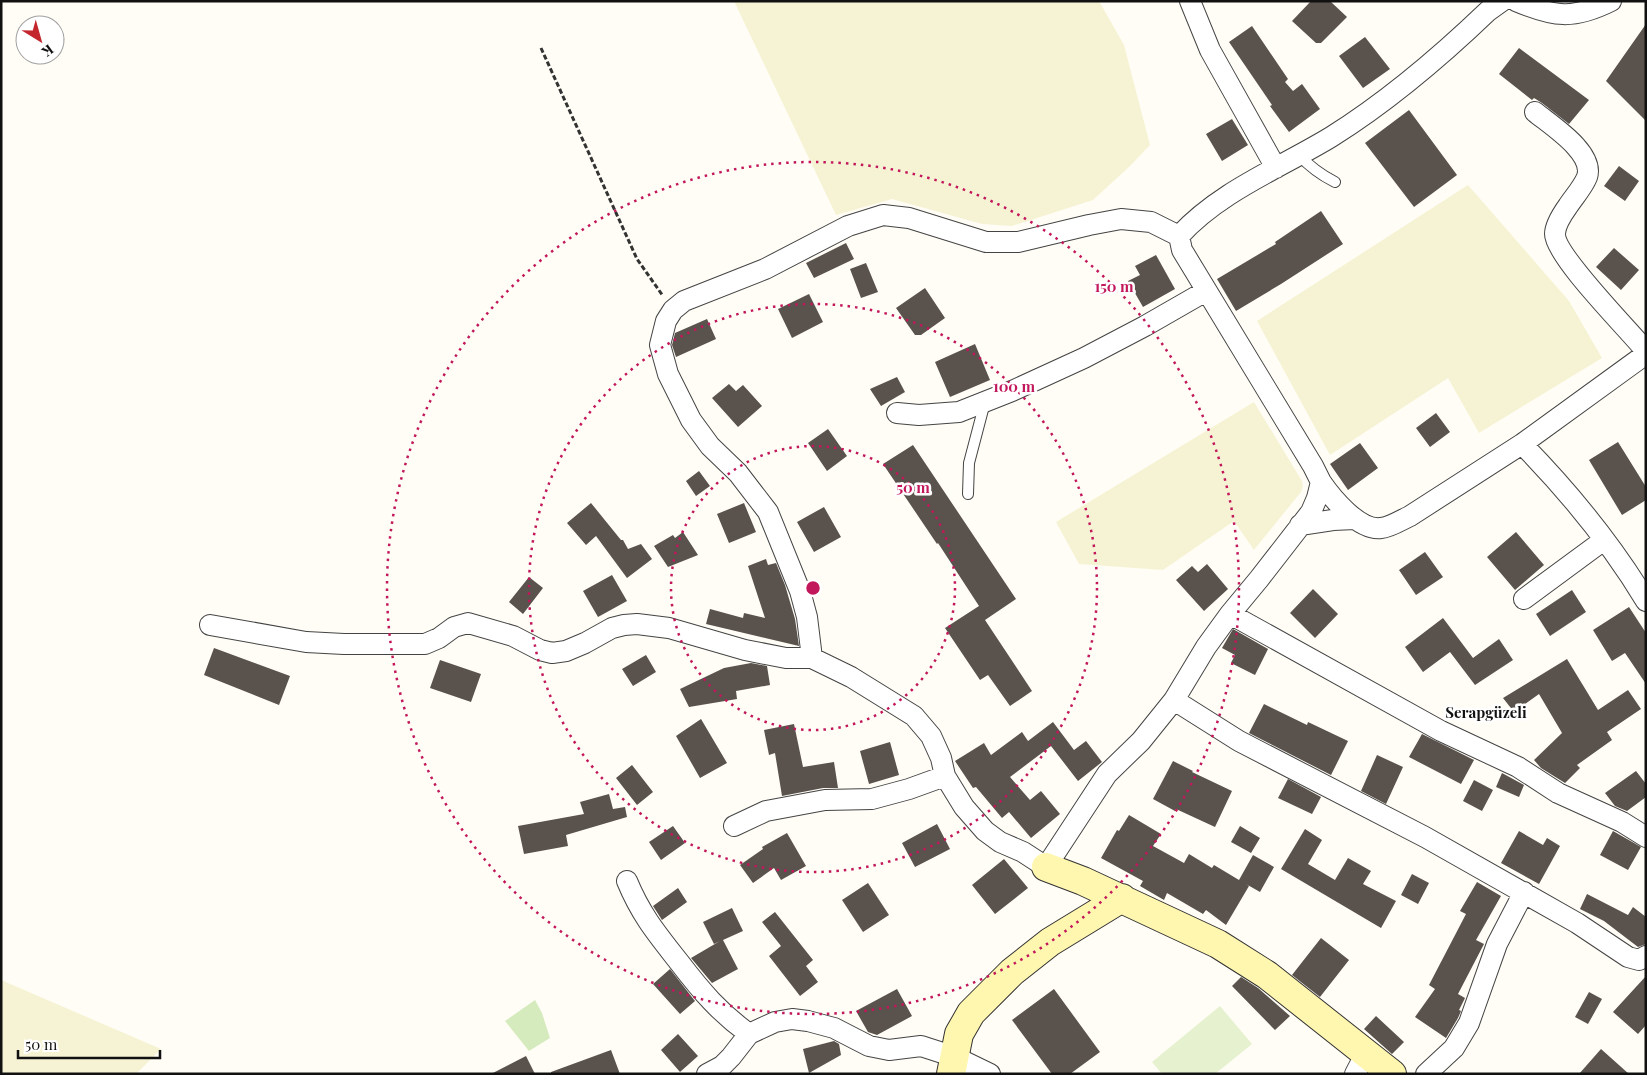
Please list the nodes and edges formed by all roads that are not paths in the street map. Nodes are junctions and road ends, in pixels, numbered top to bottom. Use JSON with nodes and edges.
{"nodes":[{"id":1,"x":1190,"y":1,"type":"edge"},
{"id":2,"x":1502,"y":1,"type":"edge"},
{"id":3,"x":1516,"y":1,"type":"edge"},
{"id":4,"x":1611,"y":1,"type":"edge"},
{"id":5,"x":1535,"y":112,"type":"dead end"},
{"id":6,"x":1299,"y":155,"type":"junction"},
{"id":7,"x":1276,"y":168,"type":"junction"},
{"id":8,"x":1335,"y":182,"type":"dead end"},
{"id":9,"x":1179,"y":236,"type":"junction"},
{"id":10,"x":1206,"y":291,"type":"junction"},
{"id":11,"x":1646,"y":353,"type":"edge"},
{"id":12,"x":985,"y":402,"type":"junction"},
{"id":13,"x":897,"y":414,"type":"dead end"},
{"id":14,"x":1522,"y":444,"type":"junction"},
{"id":15,"x":1320,"y":482,"type":"junction"},
{"id":16,"x":968,"y":494,"type":"dead end"},
{"id":17,"x":1355,"y":519,"type":"junction"},
{"id":18,"x":1300,"y":525,"type":"junction"},
{"id":19,"x":1604,"y":540,"type":"junction"},
{"id":20,"x":1524,"y":599,"type":"dead end"},
{"id":21,"x":1646,"y":600,"type":"edge"},
{"id":22,"x":1230,"y":614,"type":"junction"},
{"id":23,"x":210,"y":625,"type":"dead end"},
{"id":24,"x":812,"y":658,"type":"junction"},
{"id":25,"x":1174,"y":700,"type":"junction"},
{"id":26,"x":945,"y":776,"type":"junction"},
{"id":27,"x":734,"y":826,"type":"dead end"},
{"id":28,"x":1646,"y":837,"type":"edge"},
{"id":29,"x":1046,"y":867,"type":"junction"},
{"id":30,"x":627,"y":880,"type":"dead end"},
{"id":31,"x":1524,"y":892,"type":"junction"},
{"id":32,"x":1122,"y":898,"type":"junction"},
{"id":33,"x":1646,"y":956,"type":"edge"},
{"id":34,"x":750,"y":1034,"type":"junction"},
{"id":35,"x":1360,"y":1063,"type":"edge"},
{"id":36,"x":953,"y":1065,"type":"edge"},
{"id":37,"x":707,"y":1074,"type":"edge"},
{"id":38,"x":990,"y":1074,"type":"edge"},
{"id":39,"x":1392,"y":1074,"type":"edge"},
{"id":40,"x":1426,"y":1074,"type":"edge"}],
"edges":[{"from":1,"to":7,"type":"street"},
{"from":2,"to":6,"type":"street"},
{"from":3,"to":4,"type":"street"},
{"from":5,"to":11,"type":"street"},
{"from":6,"to":7,"type":"street"},
{"from":6,"to":8,"type":"lane"},
{"from":7,"to":9,"type":"street"},
{"from":9,"to":10,"type":"street"},
{"from":9,"to":24,"type":"street"},
{"from":10,"to":12,"type":"street"},
{"from":10,"to":15,"type":"street"},
{"from":11,"to":14,"type":"street"},
{"from":12,"to":13,"type":"street"},
{"from":12,"to":16,"type":"lane"},
{"from":14,"to":17,"type":"street"},
{"from":14,"to":19,"type":"street"},
{"from":15,"to":17,"type":"street"},
{"from":15,"to":18,"type":"street"},
{"from":17,"to":18,"type":"street"},
{"from":18,"to":22,"type":"street"},
{"from":19,"to":20,"type":"street"},
{"from":19,"to":21,"type":"street"},
{"from":22,"to":25,"type":"street"},
{"from":22,"to":28,"type":"street"},
{"from":23,"to":24,"type":"street"},
{"from":24,"to":26,"type":"street"},
{"from":25,"to":29,"type":"street"},
{"from":25,"to":31,"type":"street"},
{"from":26,"to":27,"type":"street"},
{"from":26,"to":29,"type":"street"},
{"from":29,"to":32,"type":"street"},
{"from":30,"to":34,"type":"street"},
{"from":31,"to":33,"type":"street"},
{"from":31,"to":40,"type":"street"},
{"from":32,"to":35,"type":"street"},
{"from":32,"to":36,"type":"street"},
{"from":34,"to":36,"type":"street"},
{"from":34,"to":37,"type":"street"},
{"from":35,"to":39,"type":"street"},
{"from":36,"to":38,"type":"street"}]}
